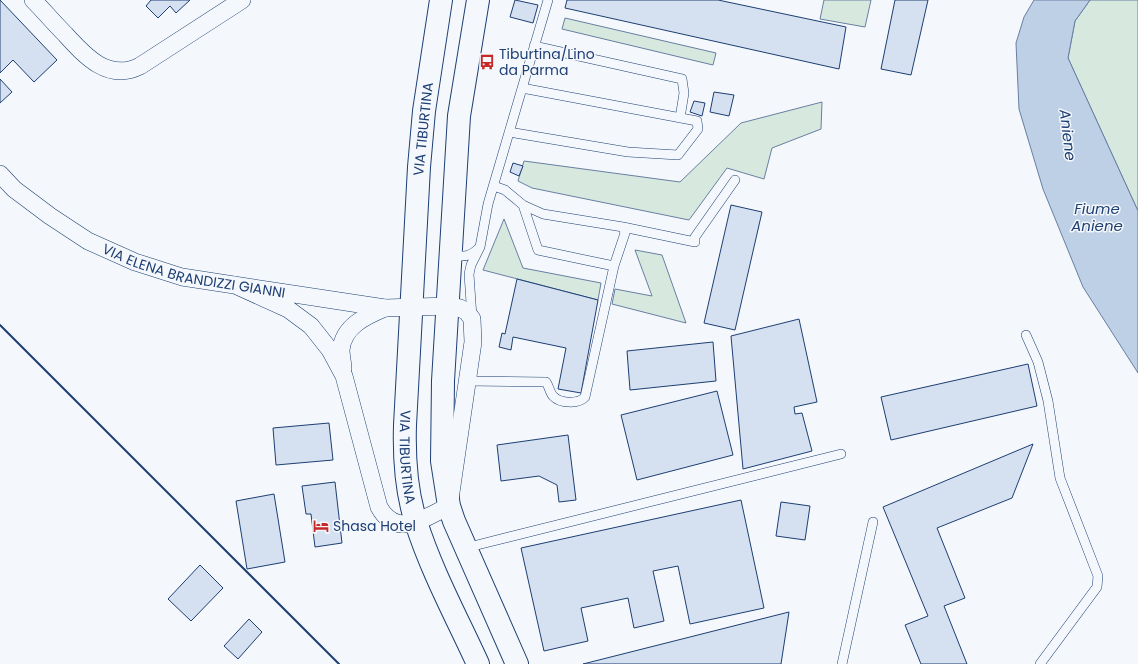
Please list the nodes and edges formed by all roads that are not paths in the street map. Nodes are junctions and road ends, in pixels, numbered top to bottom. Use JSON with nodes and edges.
{"nodes":[{"id":1,"x":33,"y":0,"type":"edge"},
{"id":2,"x":242,"y":0,"type":"edge"},
{"id":3,"x":441,"y":0,"type":"edge"},
{"id":4,"x":478,"y":0,"type":"edge"},
{"id":5,"x":548,"y":0,"type":"edge"},
{"id":6,"x":534,"y":46,"type":"junction"},
{"id":7,"x":522,"y":88,"type":"junction"},
{"id":8,"x":680,"y":118,"type":"junction"},
{"id":9,"x":509,"y":132,"type":"junction"},
{"id":10,"x":0,"y":174,"type":"edge"},
{"id":11,"x":735,"y":180,"type":"dead end"},
{"id":12,"x":494,"y":186,"type":"junction"},
{"id":13,"x":523,"y":205,"type":"junction"},
{"id":14,"x":623,"y":227,"type":"junction"},
{"id":15,"x":480,"y":248,"type":"junction"},
{"id":16,"x":452,"y":255,"type":"junction"},
{"id":17,"x":614,"y":266,"type":"junction"},
{"id":18,"x":235,"y":285,"type":"junction"},
{"id":19,"x":448,"y":306,"type":"junction"},
{"id":20,"x":385,"y":308,"type":"junction"},
{"id":21,"x":411,"y":308,"type":"junction"},
{"id":22,"x":472,"y":319,"type":"junction"},
{"id":23,"x":1026,"y":335,"type":"dead end"},
{"id":24,"x":344,"y":376,"type":"junction"},
{"id":25,"x":468,"y":381,"type":"junction"},
{"id":26,"x":841,"y":454,"type":"dead end"},
{"id":27,"x":449,"y":506,"type":"junction"},
{"id":28,"x":416,"y":522,"type":"junction"},
{"id":29,"x":873,"y":522,"type":"dead end"},
{"id":30,"x":465,"y":548,"type":"junction"},
{"id":31,"x":478,"y":664,"type":"edge"},
{"id":32,"x":517,"y":664,"type":"edge"},
{"id":33,"x":842,"y":664,"type":"edge"},
{"id":34,"x":1040,"y":664,"type":"edge"}],
"edges":[{"from":1,"to":2,"type":"street"},
{"from":3,"to":21,"type":"main road","name":"VIA TIBURTINA"},
{"from":4,"to":16,"type":"main road"},
{"from":5,"to":6,"type":"lane"},
{"from":6,"to":7,"type":"lane"},
{"from":6,"to":8,"type":"lane"},
{"from":7,"to":8,"type":"lane"},
{"from":7,"to":9,"type":"lane"},
{"from":8,"to":9,"type":"lane"},
{"from":9,"to":12,"type":"lane"},
{"from":10,"to":18,"type":"street","name":"VIA ELENA BRANDIZZI GIANNI"},
{"from":11,"to":14,"type":"lane"},
{"from":12,"to":13,"type":"lane"},
{"from":12,"to":15,"type":"lane"},
{"from":13,"to":14,"type":"lane"},
{"from":13,"to":17,"type":"lane"},
{"from":14,"to":17,"type":"lane"},
{"from":15,"to":16,"type":"lane"},
{"from":15,"to":22,"type":"lane"},
{"from":16,"to":19,"type":"main road"},
{"from":17,"to":25,"type":"lane"},
{"from":18,"to":20,"type":"street","name":"VIA ELENA BRANDIZZI GIANNI"},
{"from":18,"to":24,"type":"street"},
{"from":19,"to":21,"type":"street"},
{"from":19,"to":22,"type":"street"},
{"from":19,"to":27,"type":"main road"},
{"from":20,"to":21,"type":"street","name":"VIA ELENA BRANDIZZI GIANNI"},
{"from":20,"to":24,"type":"street"},
{"from":21,"to":28,"type":"main road","name":"VIA TIBURTINA"},
{"from":22,"to":25,"type":"street"},
{"from":23,"to":34,"type":"lane"},
{"from":24,"to":28,"type":"street"},
{"from":25,"to":27,"type":"street"},
{"from":26,"to":30,"type":"lane"},
{"from":27,"to":28,"type":"street"},
{"from":27,"to":30,"type":"main road"},
{"from":28,"to":31,"type":"main road","name":"VIA TIBURTINA"},
{"from":29,"to":33,"type":"lane"},
{"from":30,"to":32,"type":"main road"}]}
